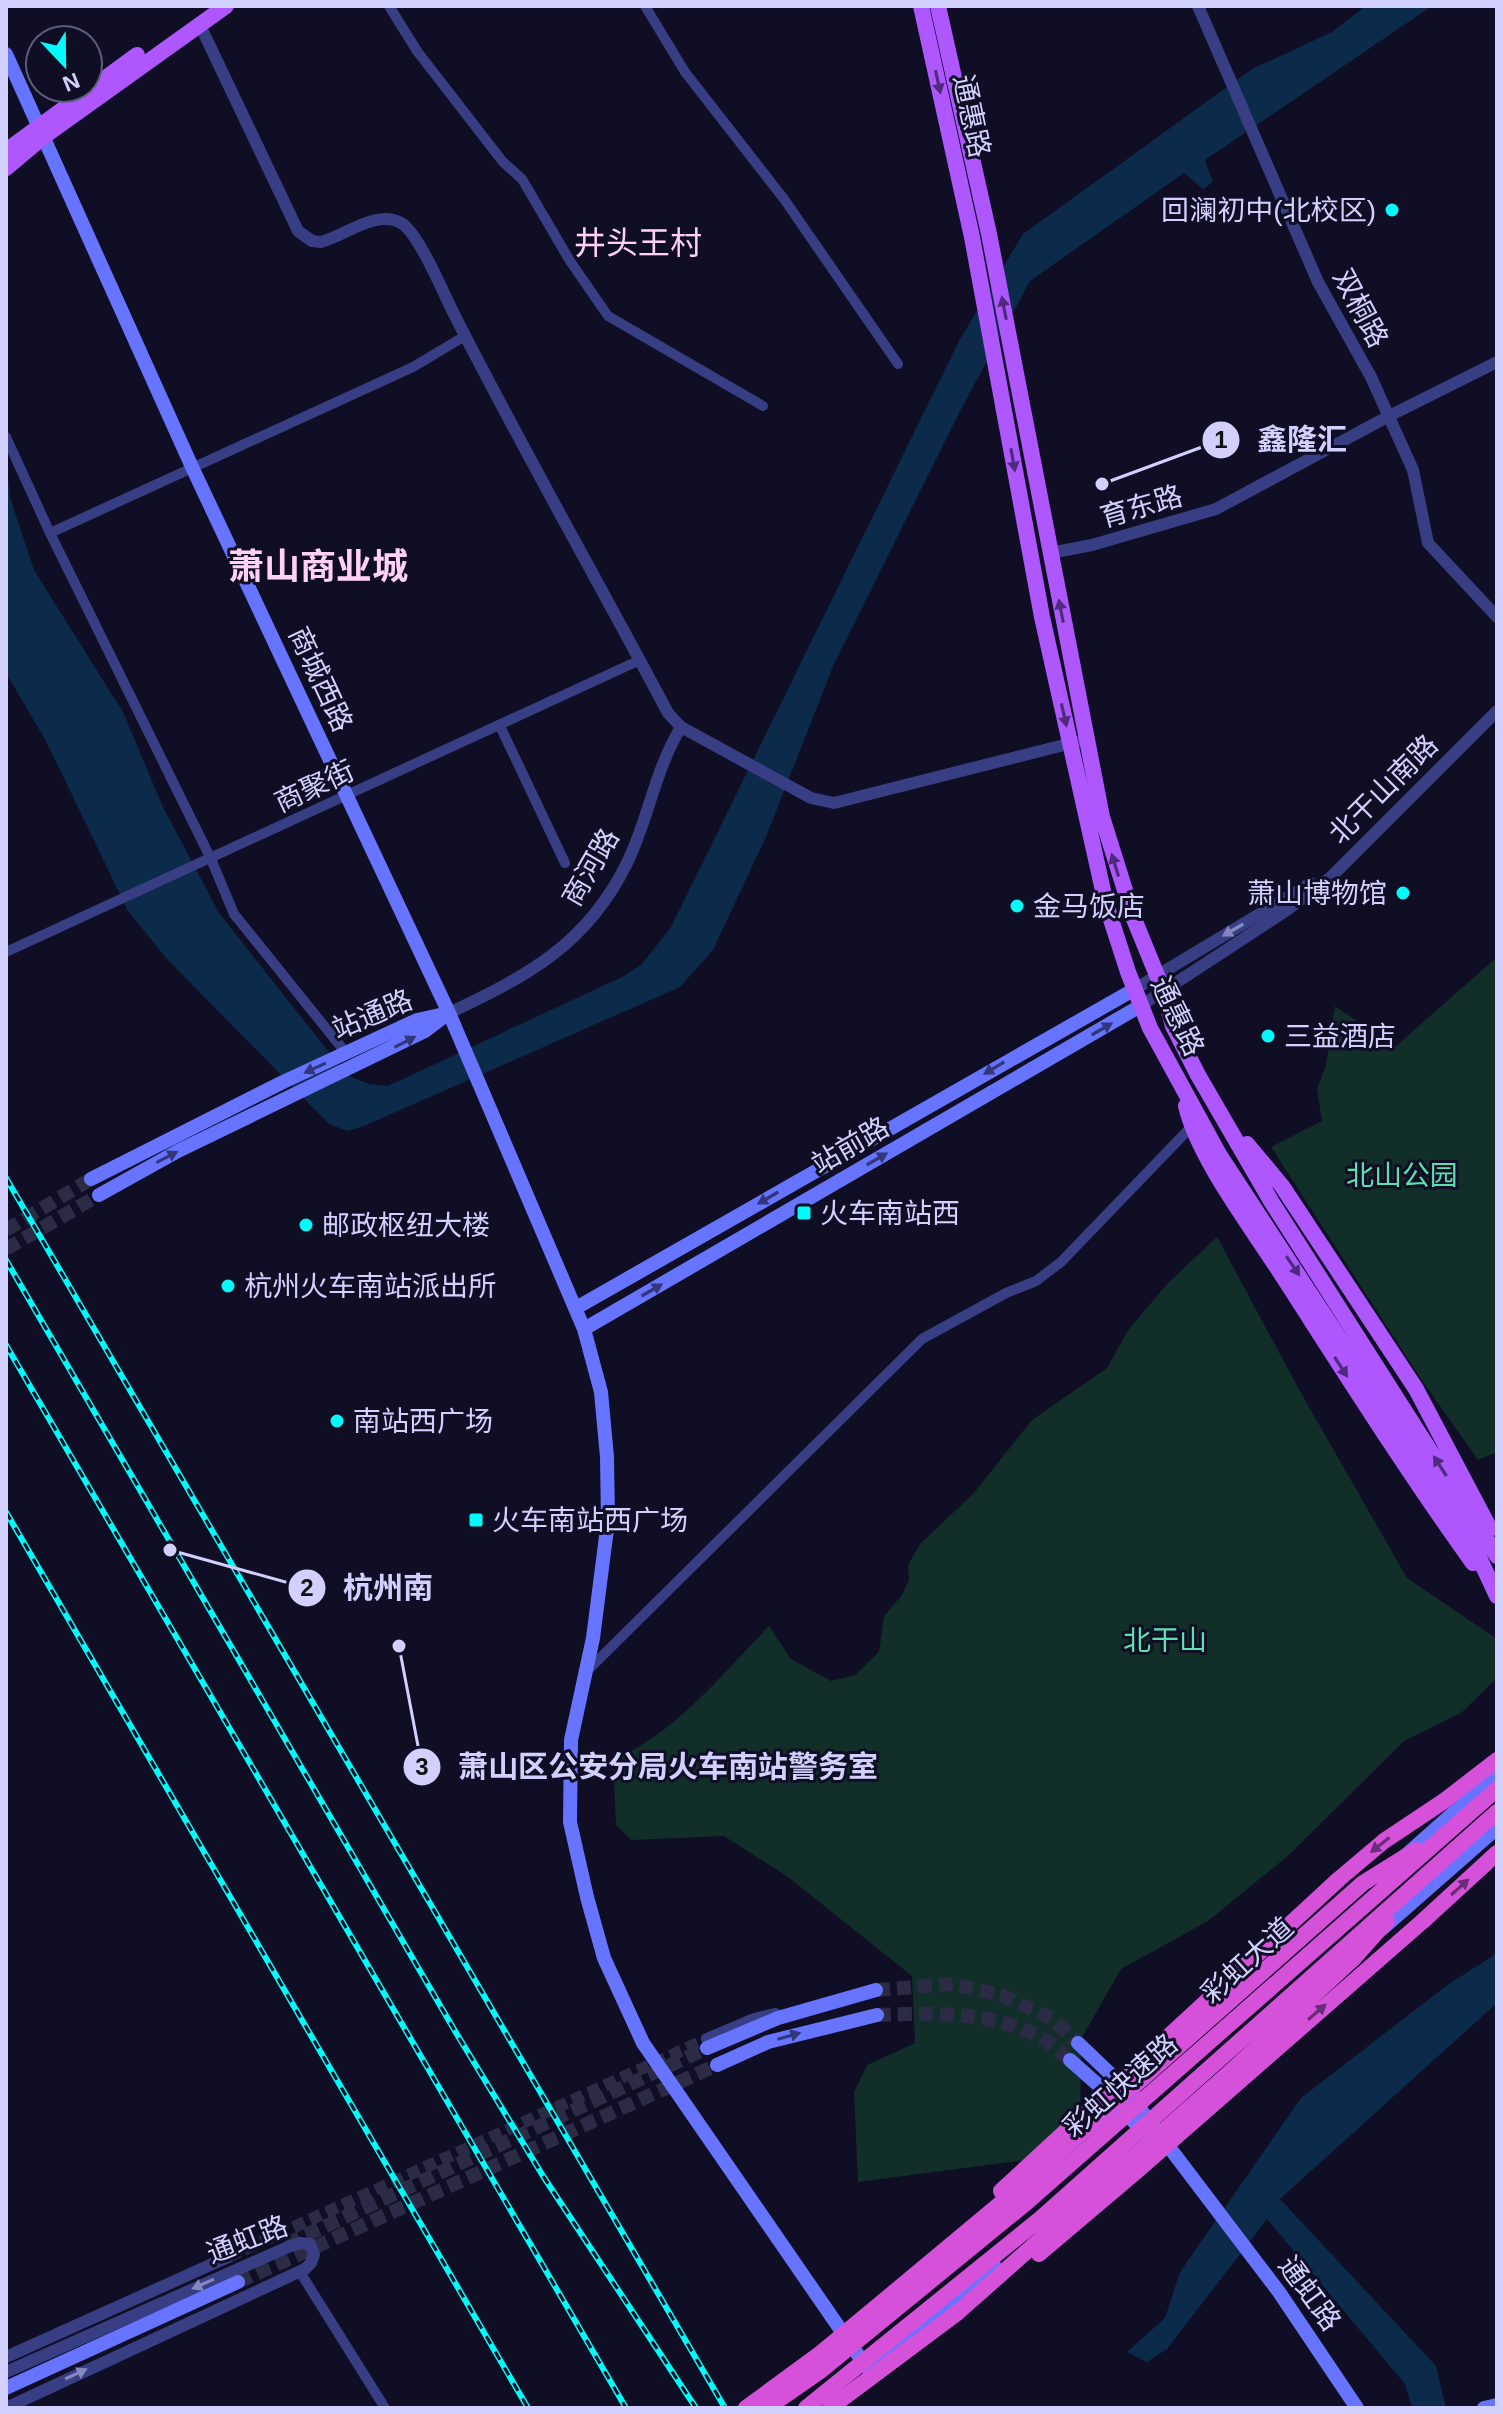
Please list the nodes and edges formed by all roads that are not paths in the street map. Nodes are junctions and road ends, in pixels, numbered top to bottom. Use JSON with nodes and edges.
{"nodes":[{"id":1,"x":208,"y":6,"type":"edge"},
{"id":2,"x":226,"y":6,"type":"edge"},
{"id":3,"x":389,"y":6,"type":"edge"},
{"id":4,"x":645,"y":6,"type":"edge"},
{"id":5,"x":921,"y":6,"type":"edge"},
{"id":6,"x":938,"y":6,"type":"edge"},
{"id":7,"x":1198,"y":6,"type":"edge"},
{"id":8,"x":199,"y":23,"type":"junction"},
{"id":9,"x":6,"y":54,"type":"edge"},
{"id":10,"x":41,"y":131,"type":"junction"},
{"id":11,"x":6,"y":151,"type":"edge"},
{"id":12,"x":6,"y":168,"type":"edge"},
{"id":13,"x":980,"y":236,"type":"junction"},
{"id":14,"x":465,"y":336,"type":"junction"},
{"id":15,"x":1497,"y":362,"type":"edge"},
{"id":16,"x":898,"y":364,"type":"dead end"},
{"id":17,"x":763,"y":406,"type":"dead end"},
{"id":18,"x":1389,"y":416,"type":"junction"},
{"id":19,"x":6,"y":437,"type":"edge"},
{"id":20,"x":192,"y":467,"type":"junction"},
{"id":21,"x":50,"y":533,"type":"junction"},
{"id":22,"x":1050,"y":553,"type":"junction"},
{"id":23,"x":1497,"y":617,"type":"edge"},
{"id":24,"x":640,"y":660,"type":"junction"},
{"id":25,"x":1497,"y":711,"type":"edge"},
{"id":26,"x":500,"y":726,"type":"junction"},
{"id":27,"x":681,"y":727,"type":"junction"},
{"id":28,"x":1088,"y":739,"type":"junction"},
{"id":29,"x":1071,"y":744,"type":"junction"},
{"id":30,"x":348,"y":797,"type":"junction"},
{"id":31,"x":211,"y":859,"type":"junction"},
{"id":32,"x":565,"y":863,"type":"dead end"},
{"id":33,"x":6,"y":952,"type":"edge"},
{"id":34,"x":1160,"y":982,"type":"junction"},
{"id":35,"x":1135,"y":989,"type":"junction"},
{"id":36,"x":1142,"y":1005,"type":"junction"},
{"id":37,"x":449,"y":1013,"type":"junction"},
{"id":38,"x":346,"y":1053,"type":"junction"},
{"id":39,"x":1198,"y":1075,"type":"junction"},
{"id":40,"x":1180,"y":1081,"type":"junction"},
{"id":41,"x":1191,"y":1127,"type":"junction"},
{"id":42,"x":91,"y":1179,"type":"tunnel mouth"},
{"id":43,"x":99,"y":1195,"type":"tunnel mouth"},
{"id":44,"x":576,"y":1308,"type":"junction"},
{"id":45,"x":584,"y":1329,"type":"junction"},
{"id":46,"x":1497,"y":1546,"type":"edge"},
{"id":47,"x":1497,"y":1556,"type":"edge"},
{"id":48,"x":1495,"y":1593,"type":"edge"},
{"id":49,"x":586,"y":1673,"type":"junction"},
{"id":50,"x":1497,"y":1760,"type":"edge"},
{"id":51,"x":1497,"y":1774,"type":"edge"},
{"id":52,"x":1497,"y":1789,"type":"edge"},
{"id":53,"x":1497,"y":1812,"type":"edge"},
{"id":54,"x":1455,"y":1827,"type":"junction"},
{"id":55,"x":1497,"y":1828,"type":"edge"},
{"id":56,"x":1497,"y":1853,"type":"edge"},
{"id":57,"x":1428,"y":1872,"type":"junction"},
{"id":58,"x":876,"y":1990,"type":"tunnel mouth"},
{"id":59,"x":877,"y":2015,"type":"tunnel mouth"},
{"id":60,"x":707,"y":2043,"type":"tunnel mouth"},
{"id":61,"x":1078,"y":2043,"type":"tunnel mouth"},
{"id":62,"x":1070,"y":2060,"type":"tunnel mouth"},
{"id":63,"x":717,"y":2065,"type":"tunnel mouth"},
{"id":64,"x":1126,"y":2103,"type":"junction"},
{"id":65,"x":1151,"y":2132,"type":"junction"},
{"id":66,"x":228,"y":2257,"type":"tunnel mouth"},
{"id":67,"x":300,"y":2272,"type":"junction"},
{"id":68,"x":917,"y":2272,"type":"junction"},
{"id":69,"x":238,"y":2282,"type":"tunnel mouth"},
{"id":70,"x":957,"y":2313,"type":"junction"},
{"id":71,"x":845,"y":2336,"type":"junction"},
{"id":72,"x":6,"y":2357,"type":"edge"},
{"id":73,"x":6,"y":2372,"type":"edge"},
{"id":74,"x":6,"y":2391,"type":"edge"},
{"id":75,"x":33,"y":2394,"type":"junction"},
{"id":76,"x":1497,"y":2405,"type":"edge"},
{"id":77,"x":6,"y":2408,"type":"edge"},
{"id":78,"x":385,"y":2408,"type":"edge"},
{"id":79,"x":746,"y":2408,"type":"edge"},
{"id":80,"x":767,"y":2408,"type":"edge"},
{"id":81,"x":806,"y":2408,"type":"edge"},
{"id":82,"x":830,"y":2408,"type":"edge"},
{"id":83,"x":1357,"y":2408,"type":"edge"},
{"id":84,"x":1484,"y":2408,"type":"edge"}],
"edges":[{"from":1,"to":10,"type":"main road"},
{"from":2,"to":8,"type":"main road"},
{"from":3,"to":17,"type":"street"},
{"from":4,"to":16,"type":"street"},
{"from":5,"to":13,"type":"main road","name":"通惠路","one_way":true},
{"from":6,"to":13,"type":"main road"},
{"from":7,"to":18,"type":"street","name":"双桐路"},
{"from":8,"to":10,"type":"main road"},
{"from":8,"to":14,"type":"street"},
{"from":9,"to":10,"type":"main road","name":"商城西路"},
{"from":10,"to":11,"type":"main road"},
{"from":10,"to":12,"type":"main road"},
{"from":10,"to":20,"type":"main road","name":"商城西路"},
{"from":22,"to":13,"type":"main road","name":"通惠路","one_way":true},
{"from":13,"to":29,"type":"main road","name":"通惠路","one_way":true},
{"from":14,"to":20,"type":"street"},
{"from":14,"to":24,"type":"street"},
{"from":15,"to":18,"type":"street","name":"育东路"},
{"from":18,"to":22,"type":"street","name":"育东路"},
{"from":18,"to":23,"type":"street","name":"双桐路"},
{"from":19,"to":21,"type":"street"},
{"from":20,"to":21,"type":"street"},
{"from":20,"to":30,"type":"main road","name":"商城西路"},
{"from":21,"to":31,"type":"street"},
{"from":28,"to":22,"type":"main road","name":"通惠路","one_way":true},
{"from":24,"to":26,"type":"street","name":"商聚街"},
{"from":24,"to":27,"type":"street"},
{"from":25,"to":34,"type":"street","name":"北干山南路"},
{"from":26,"to":30,"type":"street","name":"商聚街"},
{"from":26,"to":32,"type":"street"},
{"from":27,"to":29,"type":"street"},
{"from":27,"to":37,"type":"street","name":"商河路"},
{"from":28,"to":29,"type":"street"},
{"from":34,"to":28,"type":"main road","name":"通惠路","one_way":true},
{"from":29,"to":35,"type":"main road","name":"通惠路"},
{"from":30,"to":31,"type":"street","name":"商聚街"},
{"from":30,"to":37,"type":"main road","name":"商城西路"},
{"from":31,"to":33,"type":"street","name":"商聚街"},
{"from":31,"to":38,"type":"street"},
{"from":34,"to":35,"type":"street"},
{"from":34,"to":36,"type":"street","name":"北干山南路"},
{"from":34,"to":39,"type":"main road","name":"通惠路"},
{"from":35,"to":36,"type":"main road","name":"通惠路"},
{"from":35,"to":44,"type":"main road","one_way":true},
{"from":36,"to":40,"type":"main road","name":"通惠路"},
{"from":45,"to":36,"type":"main road","name":"站前路","one_way":true},
{"from":37,"to":38,"type":"main road","name":"站通路"},
{"from":43,"to":37,"type":"main road","name":"站通路","one_way":true},
{"from":37,"to":44,"type":"main road","name":"商城西路"},
{"from":38,"to":42,"type":"main road","name":"站通路","one_way":true},
{"from":39,"to":46,"type":"main road"},
{"from":47,"to":39,"type":"main road","name":"通惠路","one_way":true},
{"from":40,"to":41,"type":"main road"},
{"from":40,"to":48,"type":"main road","name":"通惠路","one_way":true},
{"from":41,"to":48,"type":"main road","one_way":true},
{"from":41,"to":49,"type":"street"},
{"from":44,"to":45,"type":"main road","name":"商城西路"},
{"from":45,"to":49,"type":"main road","name":"商城西路"},
{"from":49,"to":71,"type":"main road","name":"商城西路"},
{"from":50,"to":68,"type":"highway","one_way":true,"bridge":true},
{"from":51,"to":64,"type":"main road","name":"彩虹大道"},
{"from":52,"to":54,"type":"highway","name":"彩虹快速路","bridge":true},
{"from":53,"to":57,"type":"highway","name":"彩虹快速路","bridge":true},
{"from":54,"to":68,"type":"highway","bridge":true},
{"from":54,"to":80,"type":"highway","name":"彩虹快速路","bridge":true},
{"from":55,"to":65,"type":"main road"},
{"from":70,"to":56,"type":"highway","one_way":true,"bridge":true},
{"from":57,"to":70,"type":"highway","bridge":true},
{"from":57,"to":81,"type":"highway","name":"彩虹快速路","bridge":true},
{"from":58,"to":60,"type":"main road"},
{"from":63,"to":59,"type":"main road","one_way":true},
{"from":61,"to":64,"type":"main road","name":"通虹路"},
{"from":62,"to":64,"type":"main road","name":"通虹路"},
{"from":64,"to":65,"type":"main road","name":"通虹路"},
{"from":64,"to":71,"type":"main road","name":"彩虹大道"},
{"from":65,"to":71,"type":"main road","name":"商城西路"},
{"from":65,"to":83,"type":"main road","name":"通虹路"},
{"from":66,"to":72,"type":"street","name":"通虹路"},
{"from":67,"to":73,"type":"street","name":"通虹路","one_way":true},
{"from":75,"to":67,"type":"street","name":"通虹路","one_way":true},
{"from":67,"to":78,"type":"street"},
{"from":68,"to":79,"type":"highway","bridge":true},
{"from":69,"to":74,"type":"main road","name":"通虹路"},
{"from":70,"to":82,"type":"highway"},
{"from":74,"to":75,"type":"street"},
{"from":75,"to":77,"type":"street","name":"通虹路"},
{"from":76,"to":84,"type":"main road"}]}
